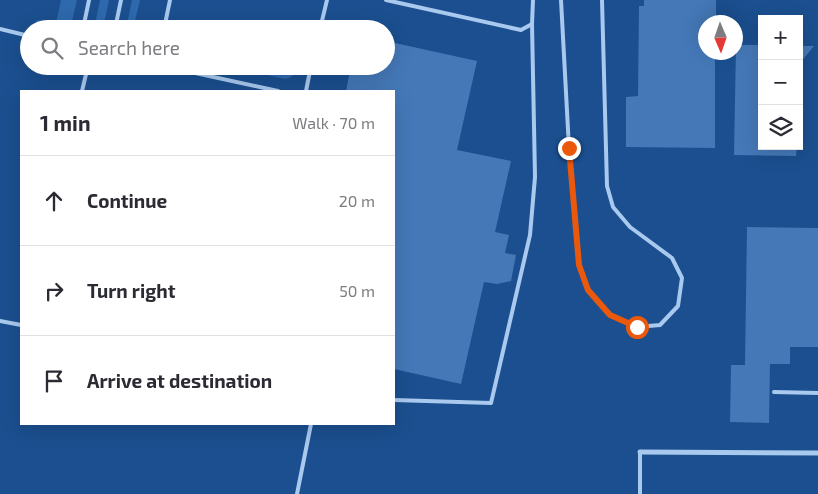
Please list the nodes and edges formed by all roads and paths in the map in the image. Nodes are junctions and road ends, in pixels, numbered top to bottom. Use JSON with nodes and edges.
{"nodes":[{"id":1,"x":90,"y":0,"type":"edge"},
{"id":2,"x":121,"y":0,"type":"edge"},
{"id":3,"x":170,"y":0,"type":"edge"},
{"id":4,"x":327,"y":0,"type":"edge"},
{"id":5,"x":386,"y":0,"type":"edge"},
{"id":6,"x":533,"y":0,"type":"edge"},
{"id":7,"x":561,"y":0,"type":"edge"},
{"id":8,"x":602,"y":0,"type":"edge"},
{"id":9,"x":85,"y":20,"type":"edge"},
{"id":10,"x":117,"y":20,"type":"edge"},
{"id":11,"x":166,"y":20,"type":"edge"},
{"id":12,"x":322,"y":20,"type":"edge"},
{"id":13,"x":532,"y":24,"type":"junction"},
{"id":14,"x":0,"y":29,"type":"edge"},
{"id":15,"x":20,"y":34,"type":"edge"},
{"id":16,"x":86,"y":75,"type":"edge"},
{"id":17,"x":204,"y":75,"type":"edge"},
{"id":18,"x":309,"y":75,"type":"edge"},
{"id":19,"x":82,"y":90,"type":"edge"},
{"id":20,"x":273,"y":90,"type":"edge"},
{"id":21,"x":306,"y":90,"type":"edge"},
{"id":22,"x":0,"y":321,"type":"edge"},
{"id":23,"x":20,"y":325,"type":"edge"},
{"id":24,"x":774,"y":392,"type":"dead end"},
{"id":25,"x":818,"y":393,"type":"edge"},
{"id":26,"x":395,"y":400,"type":"edge"},
{"id":27,"x":312,"y":425,"type":"edge"},
{"id":28,"x":640,"y":452,"type":"joint"},
{"id":29,"x":818,"y":453,"type":"edge"},
{"id":30,"x":297,"y":494,"type":"edge"},
{"id":31,"x":640,"y":494,"type":"edge"}],
"edges":[{"from":1,"to":9,"type":"lane"},
{"from":2,"to":10,"type":"lane"},
{"from":3,"to":11,"type":"lane"},
{"from":4,"to":12,"type":"lane"},
{"from":5,"to":13,"type":"lane"},
{"from":6,"to":13,"type":"lane"},
{"from":7,"to":8,"type":"lane"},
{"from":13,"to":26,"type":"lane"},
{"from":14,"to":15,"type":"lane"},
{"from":16,"to":19,"type":"lane"},
{"from":17,"to":20,"type":"lane"},
{"from":18,"to":21,"type":"lane"},
{"from":22,"to":23,"type":"lane"},
{"from":24,"to":25,"type":"lane"},
{"from":27,"to":30,"type":"lane"},
{"from":28,"to":29,"type":"street"},
{"from":28,"to":31,"type":"lane"}]}
